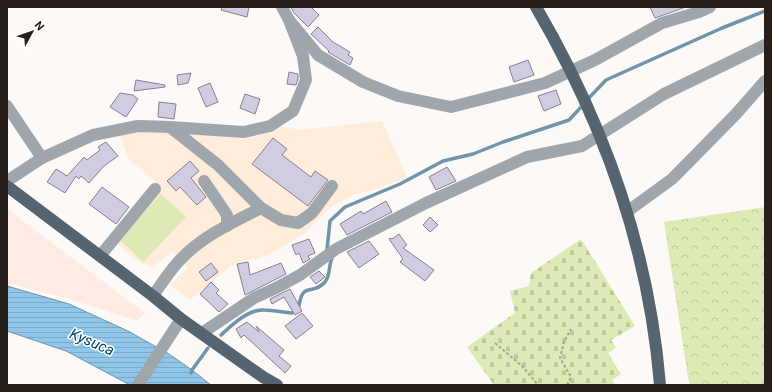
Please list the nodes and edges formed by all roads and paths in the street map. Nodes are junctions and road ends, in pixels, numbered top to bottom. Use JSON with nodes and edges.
{"nodes":[{"id":1,"x":282,"y":7,"type":"edge"},
{"id":2,"x":536,"y":7,"type":"edge"},
{"id":3,"x":710,"y":7,"type":"edge"},
{"id":4,"x":289,"y":20,"type":"junction"},
{"id":5,"x":765,"y":45,"type":"edge"},
{"id":6,"x":765,"y":81,"type":"edge"},
{"id":7,"x":7,"y":106,"type":"edge"},
{"id":8,"x":170,"y":127,"type":"junction"},
{"id":9,"x":42,"y":158,"type":"junction"},
{"id":10,"x":7,"y":181,"type":"edge"},
{"id":11,"x":204,"y":181,"type":"dead end"},
{"id":12,"x":7,"y":186,"type":"edge"},
{"id":13,"x":332,"y":186,"type":"dead end"},
{"id":14,"x":155,"y":189,"type":"dead end"},
{"id":15,"x":261,"y":208,"type":"junction"},
{"id":16,"x":628,"y":211,"type":"junction"},
{"id":17,"x":227,"y":226,"type":"junction"},
{"id":18,"x":100,"y":256,"type":"junction"},
{"id":19,"x":153,"y":296,"type":"junction"},
{"id":20,"x":181,"y":319,"type":"junction"},
{"id":21,"x":571,"y":328,"type":"dead end"},
{"id":22,"x":202,"y":333,"type":"junction"},
{"id":23,"x":495,"y":343,"type":"dead end"},
{"id":24,"x":138,"y":385,"type":"edge"},
{"id":25,"x":277,"y":385,"type":"edge"},
{"id":26,"x":538,"y":385,"type":"edge"},
{"id":27,"x":567,"y":385,"type":"edge"},
{"id":28,"x":660,"y":385,"type":"edge"}],
"edges":[{"from":1,"to":4,"type":"street"},
{"from":2,"to":16,"type":"main road"},
{"from":3,"to":4,"type":"street"},
{"from":4,"to":8,"type":"street"},
{"from":5,"to":22,"type":"street"},
{"from":6,"to":16,"type":"street"},
{"from":7,"to":9,"type":"street"},
{"from":8,"to":9,"type":"street"},
{"from":8,"to":15,"type":"street"},
{"from":9,"to":10,"type":"street"},
{"from":11,"to":17,"type":"street"},
{"from":12,"to":18,"type":"main road"},
{"from":13,"to":15,"type":"street"},
{"from":14,"to":18,"type":"street"},
{"from":15,"to":17,"type":"street"},
{"from":16,"to":28,"type":"main road"},
{"from":17,"to":19,"type":"street"},
{"from":18,"to":19,"type":"main road"},
{"from":19,"to":20,"type":"main road"},
{"from":20,"to":22,"type":"main road"},
{"from":20,"to":24,"type":"street"},
{"from":21,"to":27,"type":"path"},
{"from":22,"to":25,"type":"main road"},
{"from":23,"to":26,"type":"path"}]}
